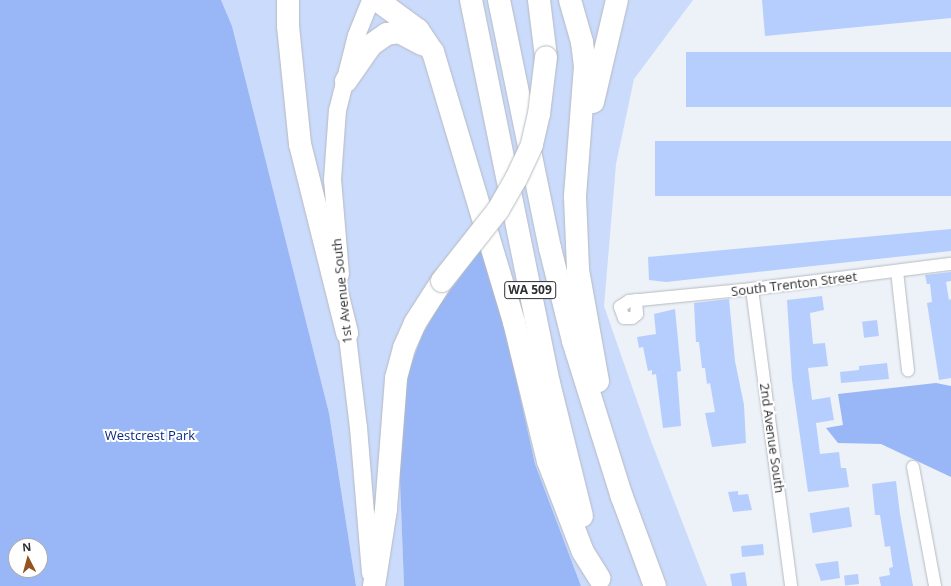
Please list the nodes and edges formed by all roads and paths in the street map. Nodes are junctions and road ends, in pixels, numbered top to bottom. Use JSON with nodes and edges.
{"nodes":[{"id":1,"x":288,"y":0,"type":"edge"},
{"id":2,"x":370,"y":0,"type":"edge"},
{"id":3,"x":377,"y":0,"type":"edge"},
{"id":4,"x":471,"y":0,"type":"edge"},
{"id":5,"x":499,"y":0,"type":"edge"},
{"id":6,"x":539,"y":0,"type":"edge"},
{"id":7,"x":570,"y":0,"type":"edge"},
{"id":8,"x":616,"y":0,"type":"edge"},
{"id":9,"x":432,"y":52,"type":"junction"},
{"id":10,"x":346,"y":81,"type":"junction"},
{"id":11,"x":579,"y":166,"type":"junction"},
{"id":12,"x":951,"y":264,"type":"edge"},
{"id":13,"x":897,"y":271,"type":"junction"},
{"id":14,"x":752,"y":290,"type":"junction"},
{"id":15,"x":636,"y":300,"type":"dead end"},
{"id":16,"x":346,"y":333,"type":"junction"},
{"id":17,"x":908,"y":370,"type":"dead end"},
{"id":18,"x":613,"y":463,"type":"junction"},
{"id":19,"x":913,"y":467,"type":"dead end"},
{"id":20,"x":600,"y":582,"type":"edge"},
{"id":21,"x":372,"y":586,"type":"edge"},
{"id":22,"x":655,"y":586,"type":"edge"},
{"id":23,"x":791,"y":586,"type":"edge"},
{"id":24,"x":935,"y":586,"type":"edge"}],
"edges":[{"from":1,"to":16,"type":"highway"},
{"from":2,"to":10,"type":"main road","name":"1st Avenue South"},
{"from":3,"to":9,"type":"highway"},
{"from":4,"to":20,"type":"highway","number":"WA 509"},
{"from":5,"to":18,"type":"highway","number":"WA 509"},
{"from":6,"to":21,"type":"highway","bridge":true},
{"from":7,"to":11,"type":"highway"},
{"from":8,"to":11,"type":"highway"},
{"from":9,"to":10,"type":"highway"},
{"from":9,"to":20,"type":"highway"},
{"from":10,"to":16,"type":"main road","name":"1st Avenue South"},
{"from":11,"to":18,"type":"highway"},
{"from":12,"to":13,"type":"street","name":"South Trenton Street"},
{"from":13,"to":14,"type":"street","name":"South Trenton Street"},
{"from":13,"to":17,"type":"street"},
{"from":14,"to":15,"type":"street","name":"South Trenton Street"},
{"from":14,"to":23,"type":"street","name":"2nd Avenue South"},
{"from":16,"to":21,"type":"main road","name":"1st Avenue South"},
{"from":18,"to":22,"type":"highway","number":"WA 509"},
{"from":19,"to":24,"type":"street"}]}
